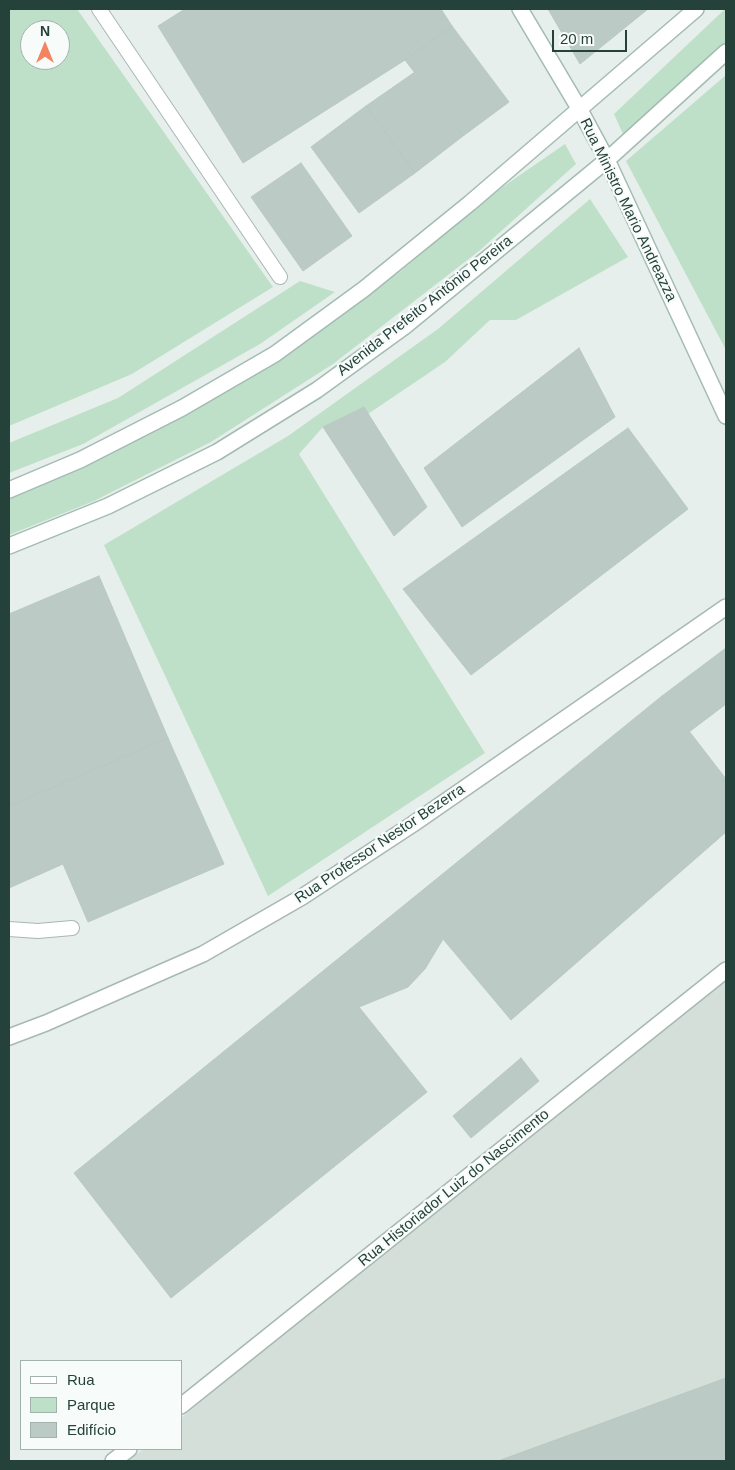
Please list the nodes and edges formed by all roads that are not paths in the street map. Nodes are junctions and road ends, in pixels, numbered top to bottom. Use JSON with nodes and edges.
{"nodes":[{"id":1,"x":99,"y":9,"type":"edge"},
{"id":2,"x":520,"y":9,"type":"edge"},
{"id":3,"x":696,"y":9,"type":"edge"},
{"id":4,"x":726,"y":52,"type":"edge"},
{"id":5,"x":580,"y":110,"type":"junction"},
{"id":6,"x":606,"y":160,"type":"junction"},
{"id":7,"x":280,"y":277,"type":"dead end"},
{"id":8,"x":726,"y":416,"type":"edge"},
{"id":9,"x":9,"y":490,"type":"edge"},
{"id":10,"x":9,"y":546,"type":"edge"},
{"id":11,"x":726,"y":607,"type":"edge"},
{"id":12,"x":72,"y":928,"type":"dead end"},
{"id":13,"x":9,"y":929,"type":"edge"},
{"id":14,"x":726,"y":970,"type":"edge"},
{"id":15,"x":9,"y":1037,"type":"edge"},
{"id":16,"x":182,"y":1405,"type":"edge"},
{"id":17,"x":127,"y":1450,"type":"edge"},
{"id":18,"x":113,"y":1461,"type":"edge"}],
"edges":[{"from":1,"to":7,"type":"lane"},
{"from":2,"to":5,"type":"street","name":"Rua Ministro Mario Andreazza"},
{"from":3,"to":5,"type":"street"},
{"from":4,"to":6,"type":"street","name":"Avenida Prefeito Antônio Pereira"},
{"from":5,"to":6,"type":"street","name":"Rua Ministro Mario Andreazza"},
{"from":5,"to":9,"type":"street"},
{"from":6,"to":8,"type":"street","name":"Rua Ministro Mario Andreazza"},
{"from":6,"to":10,"type":"street","name":"Avenida Prefeito Antônio Pereira"},
{"from":11,"to":15,"type":"street","name":"Rua Professor Nestor Bezerra"},
{"from":12,"to":13,"type":"lane"},
{"from":14,"to":16,"type":"street","name":"Rua Historiador Luiz do Nascimento"},
{"from":17,"to":18,"type":"street"}]}
